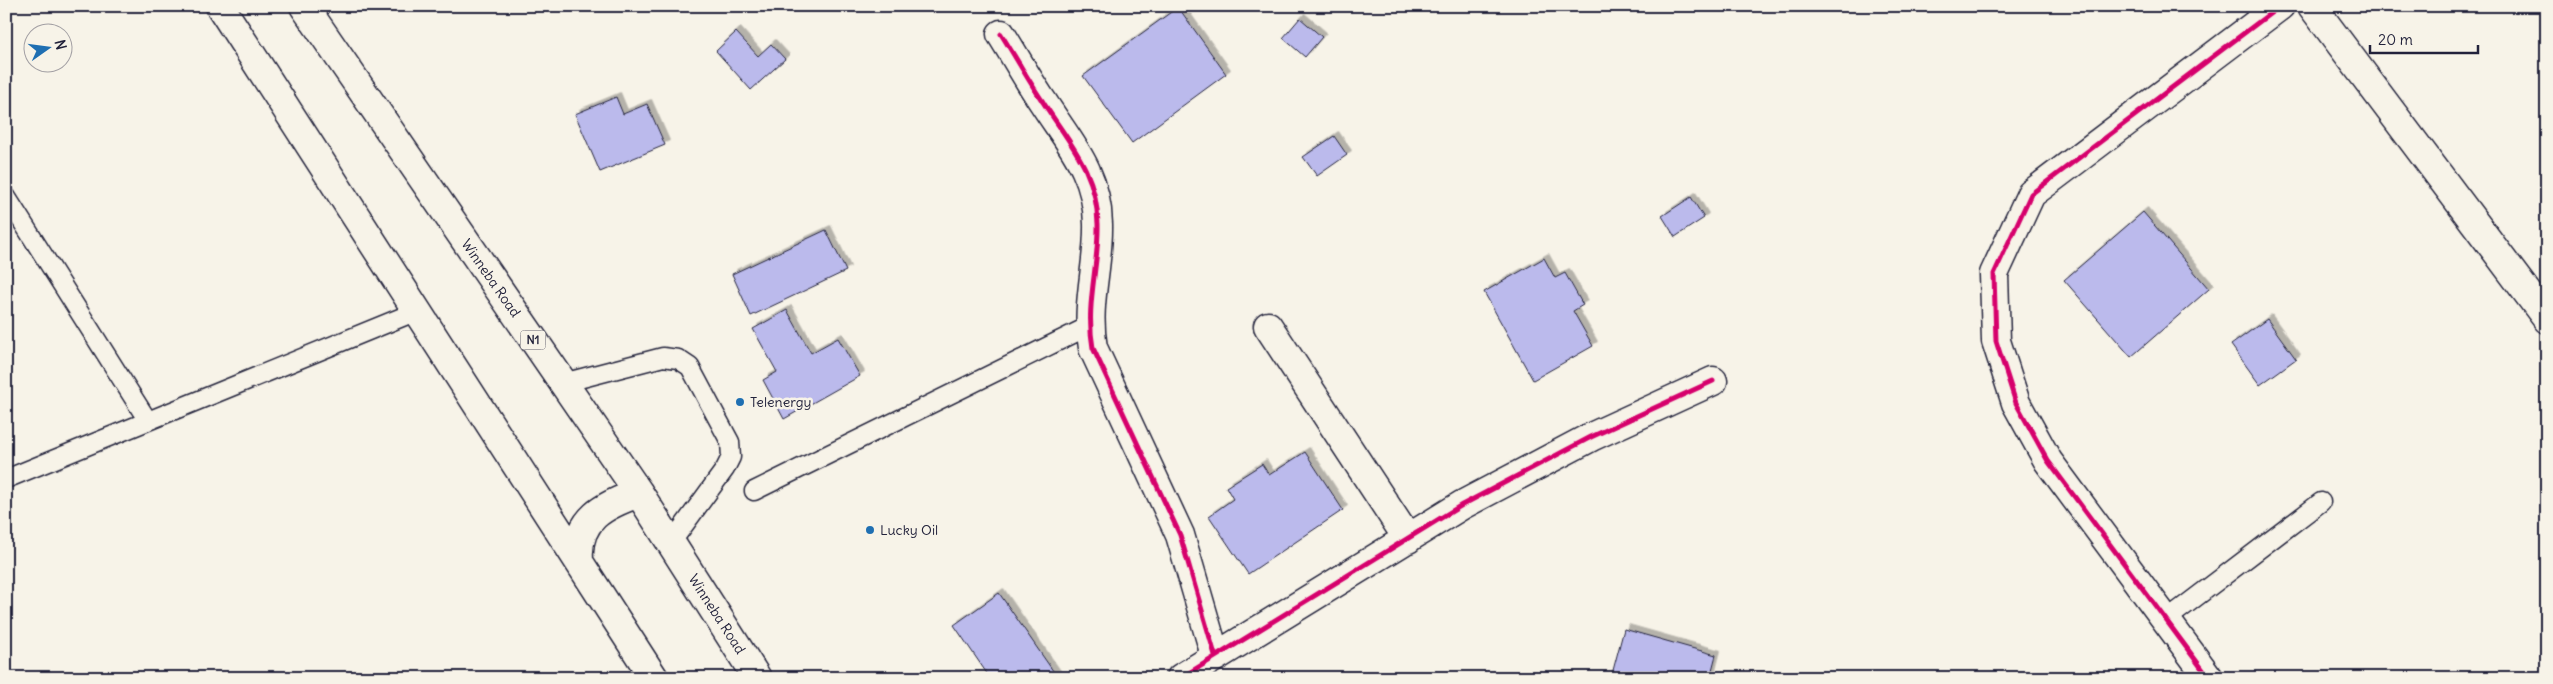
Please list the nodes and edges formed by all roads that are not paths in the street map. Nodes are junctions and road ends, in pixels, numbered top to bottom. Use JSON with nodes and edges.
{"nodes":[{"id":1,"x":220,"y":6,"type":"edge"},
{"id":2,"x":304,"y":6,"type":"edge"},
{"id":3,"x":2280,"y":6,"type":"edge"},
{"id":4,"x":2312,"y":6,"type":"edge"},
{"id":5,"x":1001,"y":34,"type":"dead end"},
{"id":6,"x":6,"y":196,"type":"edge"},
{"id":7,"x":417,"y":311,"type":"junction"},
{"id":8,"x":2547,"y":320,"type":"edge"},
{"id":9,"x":1089,"y":326,"type":"junction"},
{"id":10,"x":1268,"y":326,"type":"dead end"},
{"id":11,"x":1712,"y":381,"type":"dead end"},
{"id":12,"x":563,"y":383,"type":"junction"},
{"id":13,"x":148,"y":421,"type":"junction"},
{"id":14,"x":6,"y":479,"type":"edge"},
{"id":15,"x":754,"y":491,"type":"dead end"},
{"id":16,"x":639,"y":493,"type":"junction"},
{"id":17,"x":2321,"y":502,"type":"dead end"},
{"id":18,"x":1408,"y":539,"type":"junction"},
{"id":19,"x":671,"y":542,"type":"junction"},
{"id":20,"x":579,"y":560,"type":"junction"},
{"id":21,"x":2166,"y":620,"type":"junction"},
{"id":22,"x":1215,"y":655,"type":"junction"},
{"id":23,"x":654,"y":678,"type":"edge"},
{"id":24,"x":758,"y":678,"type":"edge"},
{"id":25,"x":1181,"y":678,"type":"edge"},
{"id":26,"x":2209,"y":678,"type":"edge"}],
"edges":[{"from":1,"to":7,"type":"main road"},
{"from":2,"to":12,"type":"main road","name":"Winneba Road","number":"N1"},
{"from":3,"to":21,"type":"main road"},
{"from":4,"to":8,"type":"main road"},
{"from":5,"to":9,"type":"main road"},
{"from":6,"to":13,"type":"lane"},
{"from":7,"to":13,"type":"lane"},
{"from":7,"to":20,"type":"main road"},
{"from":9,"to":15,"type":"lane"},
{"from":9,"to":22,"type":"main road"},
{"from":10,"to":18,"type":"main road"},
{"from":11,"to":18,"type":"main road"},
{"from":12,"to":16,"type":"main road","name":"Winneba Road","number":"N1"},
{"from":12,"to":19,"type":"lane"},
{"from":13,"to":14,"type":"lane"},
{"from":16,"to":19,"type":"main road","name":"Winneba Road","number":"N1"},
{"from":16,"to":20,"type":"main road"},
{"from":17,"to":21,"type":"lane"},
{"from":18,"to":22,"type":"main road"},
{"from":19,"to":24,"type":"main road","name":"Winneba Road","number":"N1"},
{"from":20,"to":23,"type":"main road"},
{"from":21,"to":26,"type":"main road"},
{"from":22,"to":25,"type":"main road"}]}
